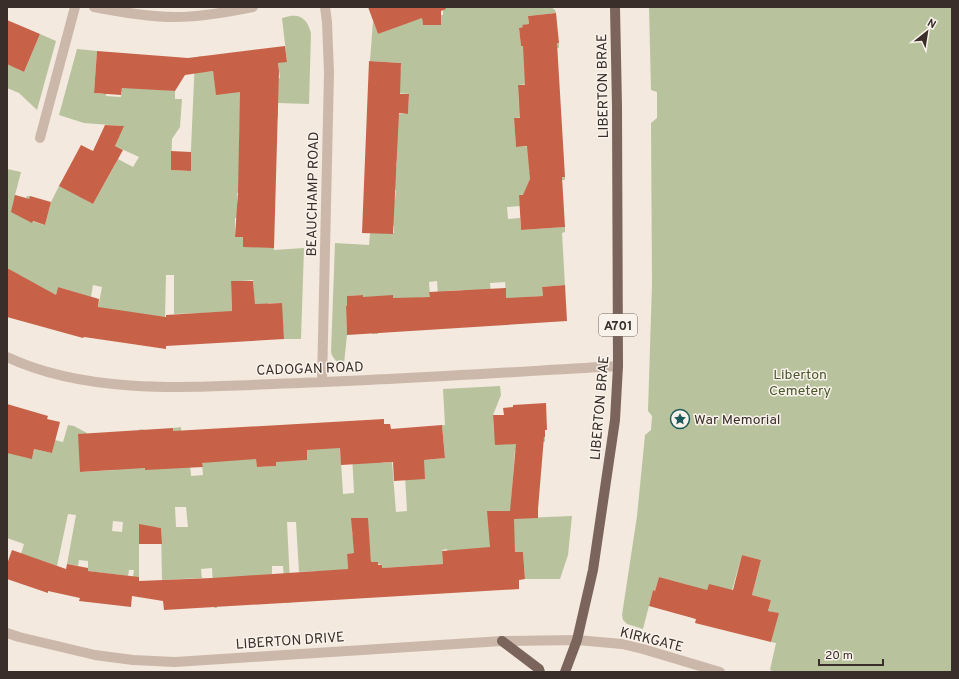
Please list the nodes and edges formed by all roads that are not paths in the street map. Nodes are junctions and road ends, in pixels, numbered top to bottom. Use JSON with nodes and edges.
{"nodes":[{"id":1,"x":75,"y":7,"type":"edge"},
{"id":2,"x":94,"y":7,"type":"edge"},
{"id":3,"x":253,"y":7,"type":"edge"},
{"id":4,"x":325,"y":7,"type":"edge"},
{"id":5,"x":614,"y":7,"type":"edge"},
{"id":6,"x":40,"y":138,"type":"dead end"},
{"id":7,"x":7,"y":357,"type":"edge"},
{"id":8,"x":618,"y":366,"type":"junction"},
{"id":9,"x":322,"y":382,"type":"junction"},
{"id":10,"x":7,"y":633,"type":"edge"},
{"id":11,"x":577,"y":640,"type":"junction"},
{"id":12,"x":502,"y":641,"type":"junction"},
{"id":13,"x":540,"y":672,"type":"edge"},
{"id":14,"x":565,"y":672,"type":"edge"},
{"id":15,"x":720,"y":672,"type":"edge"}],
"edges":[{"from":1,"to":6,"type":"street"},
{"from":2,"to":3,"type":"street"},
{"from":4,"to":9,"type":"street","name":"BEAUCHAMP ROAD"},
{"from":5,"to":8,"type":"main road","name":"LIBERTON BRAE","number":"A701"},
{"from":7,"to":9,"type":"street","name":"CADOGAN ROAD"},
{"from":8,"to":9,"type":"street","name":"CADOGAN ROAD"},
{"from":8,"to":11,"type":"main road","name":"LIBERTON BRAE","number":"A701"},
{"from":10,"to":12,"type":"street","name":"LIBERTON DRIVE"},
{"from":11,"to":12,"type":"street","name":"LIBERTON DRIVE"},
{"from":11,"to":14,"type":"main road","number":"A701"},
{"from":11,"to":15,"type":"street","name":"KIRKGATE"},
{"from":12,"to":13,"type":"main road"}]}
